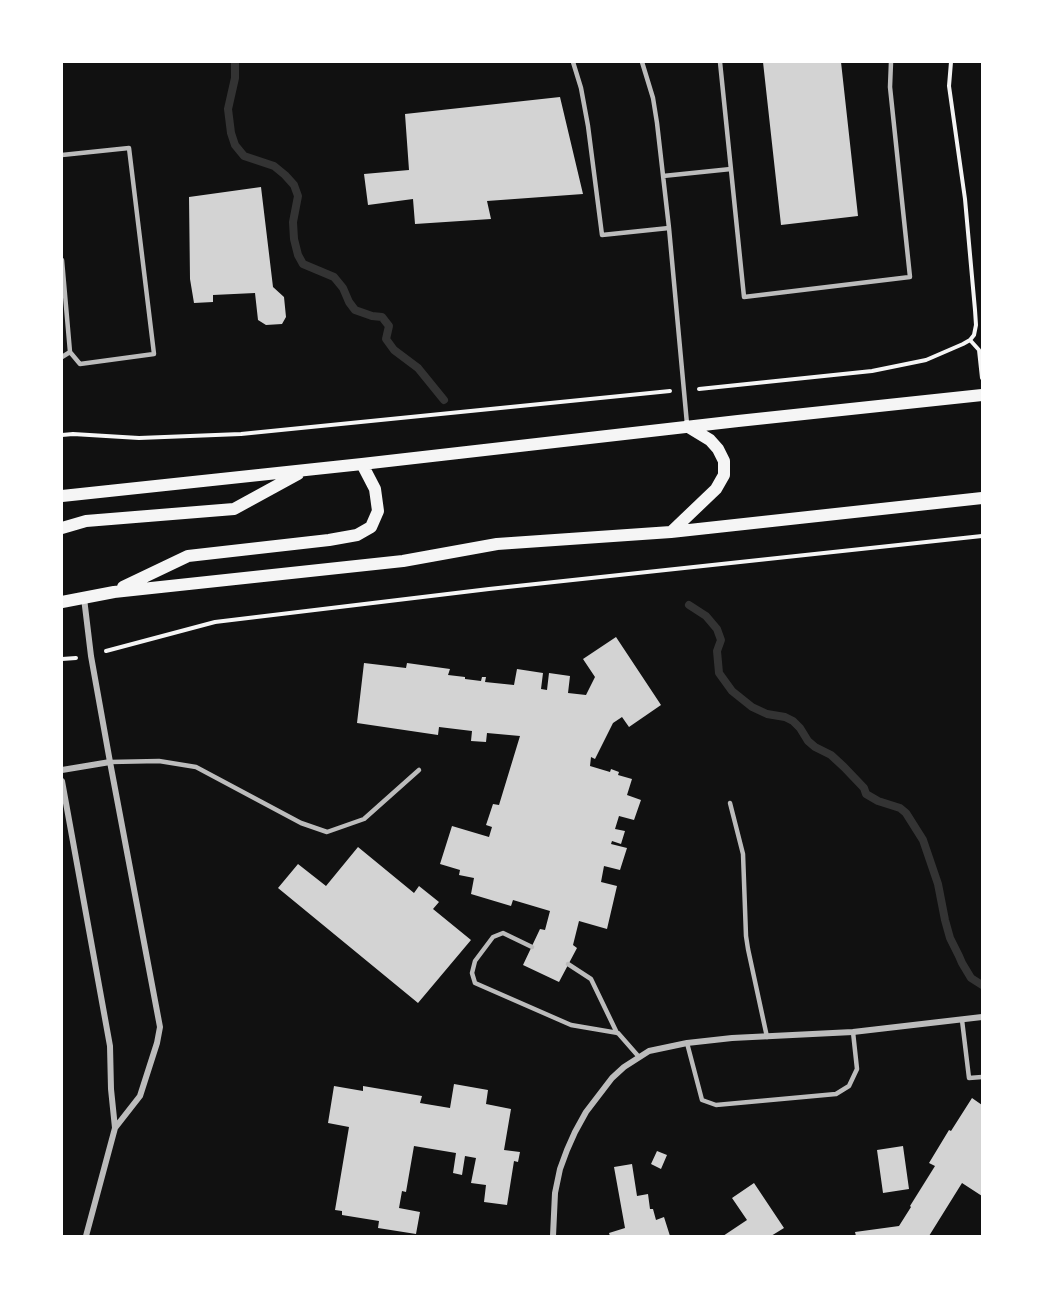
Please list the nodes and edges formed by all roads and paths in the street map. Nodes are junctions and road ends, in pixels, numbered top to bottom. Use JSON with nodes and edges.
{"nodes":[{"id":1,"x":573,"y":62,"type":"edge"},
{"id":2,"x":642,"y":62,"type":"edge"},
{"id":3,"x":720,"y":62,"type":"edge"},
{"id":4,"x":891,"y":62,"type":"edge"},
{"id":5,"x":951,"y":62,"type":"edge"},
{"id":6,"x":62,"y":155,"type":"edge"},
{"id":7,"x":731,"y":168,"type":"junction"},
{"id":8,"x":663,"y":176,"type":"junction"},
{"id":9,"x":669,"y":228,"type":"junction"},
{"id":10,"x":62,"y":260,"type":"edge"},
{"id":11,"x":970,"y":340,"type":"junction"},
{"id":12,"x":981,"y":350,"type":"edge"},
{"id":13,"x":70,"y":352,"type":"junction"},
{"id":14,"x":62,"y":357,"type":"edge"},
{"id":15,"x":982,"y":386,"type":"edge"},
{"id":16,"x":683,"y":390,"type":"junction"},
{"id":17,"x":982,"y":395,"type":"edge"},
{"id":18,"x":687,"y":426,"type":"junction"},
{"id":19,"x":62,"y":435,"type":"edge"},
{"id":20,"x":362,"y":464,"type":"junction"},
{"id":21,"x":304,"y":470,"type":"junction"},
{"id":22,"x":62,"y":496,"type":"edge"},
{"id":23,"x":982,"y":498,"type":"edge"},
{"id":24,"x":62,"y":528,"type":"edge"},
{"id":25,"x":670,"y":532,"type":"junction"},
{"id":26,"x":982,"y":536,"type":"edge"},
{"id":27,"x":114,"y":592,"type":"junction"},
{"id":28,"x":84,"y":598,"type":"junction"},
{"id":29,"x":62,"y":602,"type":"edge"},
{"id":30,"x":91,"y":656,"type":"junction"},
{"id":31,"x":62,"y":659,"type":"edge"},
{"id":32,"x":110,"y":762,"type":"junction"},
{"id":33,"x":62,"y":770,"type":"edge"},
{"id":34,"x":419,"y":770,"type":"dead end"},
{"id":35,"x":62,"y":782,"type":"edge"},
{"id":36,"x":730,"y":803,"type":"dead end"},
{"id":37,"x":532,"y":946,"type":"dead end"},
{"id":38,"x":568,"y":964,"type":"dead end"},
{"id":39,"x":982,"y":1017,"type":"edge"},
{"id":40,"x":962,"y":1020,"type":"junction"},
{"id":41,"x":853,"y":1032,"type":"junction"},
{"id":42,"x":618,"y":1033,"type":"junction"},
{"id":43,"x":767,"y":1037,"type":"junction"},
{"id":44,"x":687,"y":1043,"type":"junction"},
{"id":45,"x":639,"y":1057,"type":"junction"},
{"id":46,"x":982,"y":1077,"type":"edge"},
{"id":47,"x":115,"y":1128,"type":"junction"},
{"id":48,"x":86,"y":1236,"type":"edge"},
{"id":49,"x":553,"y":1236,"type":"edge"}],
"edges":[{"from":1,"to":9,"type":"lane"},
{"from":2,"to":8,"type":"lane"},
{"from":3,"to":7,"type":"lane"},
{"from":4,"to":7,"type":"lane"},
{"from":5,"to":11,"type":"path"},
{"from":6,"to":13,"type":"lane"},
{"from":7,"to":8,"type":"lane"},
{"from":8,"to":9,"type":"lane"},
{"from":9,"to":16,"type":"lane"},
{"from":10,"to":13,"type":"lane"},
{"from":11,"to":12,"type":"path"},
{"from":11,"to":16,"type":"path"},
{"from":12,"to":15,"type":"path"},
{"from":13,"to":14,"type":"lane"},
{"from":16,"to":18,"type":"lane"},
{"from":16,"to":19,"type":"path"},
{"from":17,"to":18,"type":"main road"},
{"from":18,"to":20,"type":"main road"},
{"from":18,"to":25,"type":"main road"},
{"from":20,"to":21,"type":"main road"},
{"from":20,"to":27,"type":"main road"},
{"from":21,"to":22,"type":"main road"},
{"from":21,"to":24,"type":"main road"},
{"from":23,"to":25,"type":"main road"},
{"from":25,"to":27,"type":"main road"},
{"from":26,"to":30,"type":"path"},
{"from":27,"to":28,"type":"main road"},
{"from":28,"to":29,"type":"main road"},
{"from":28,"to":30,"type":"street"},
{"from":30,"to":31,"type":"path"},
{"from":30,"to":32,"type":"street"},
{"from":32,"to":33,"type":"street"},
{"from":32,"to":34,"type":"lane"},
{"from":32,"to":47,"type":"street"},
{"from":35,"to":47,"type":"street"},
{"from":36,"to":43,"type":"lane"},
{"from":37,"to":42,"type":"lane"},
{"from":38,"to":42,"type":"lane"},
{"from":39,"to":40,"type":"street"},
{"from":40,"to":41,"type":"street"},
{"from":40,"to":46,"type":"lane"},
{"from":41,"to":43,"type":"street"},
{"from":41,"to":44,"type":"lane"},
{"from":42,"to":45,"type":"lane"},
{"from":43,"to":44,"type":"street"},
{"from":44,"to":45,"type":"street"},
{"from":45,"to":49,"type":"street"},
{"from":47,"to":48,"type":"street"}]}
